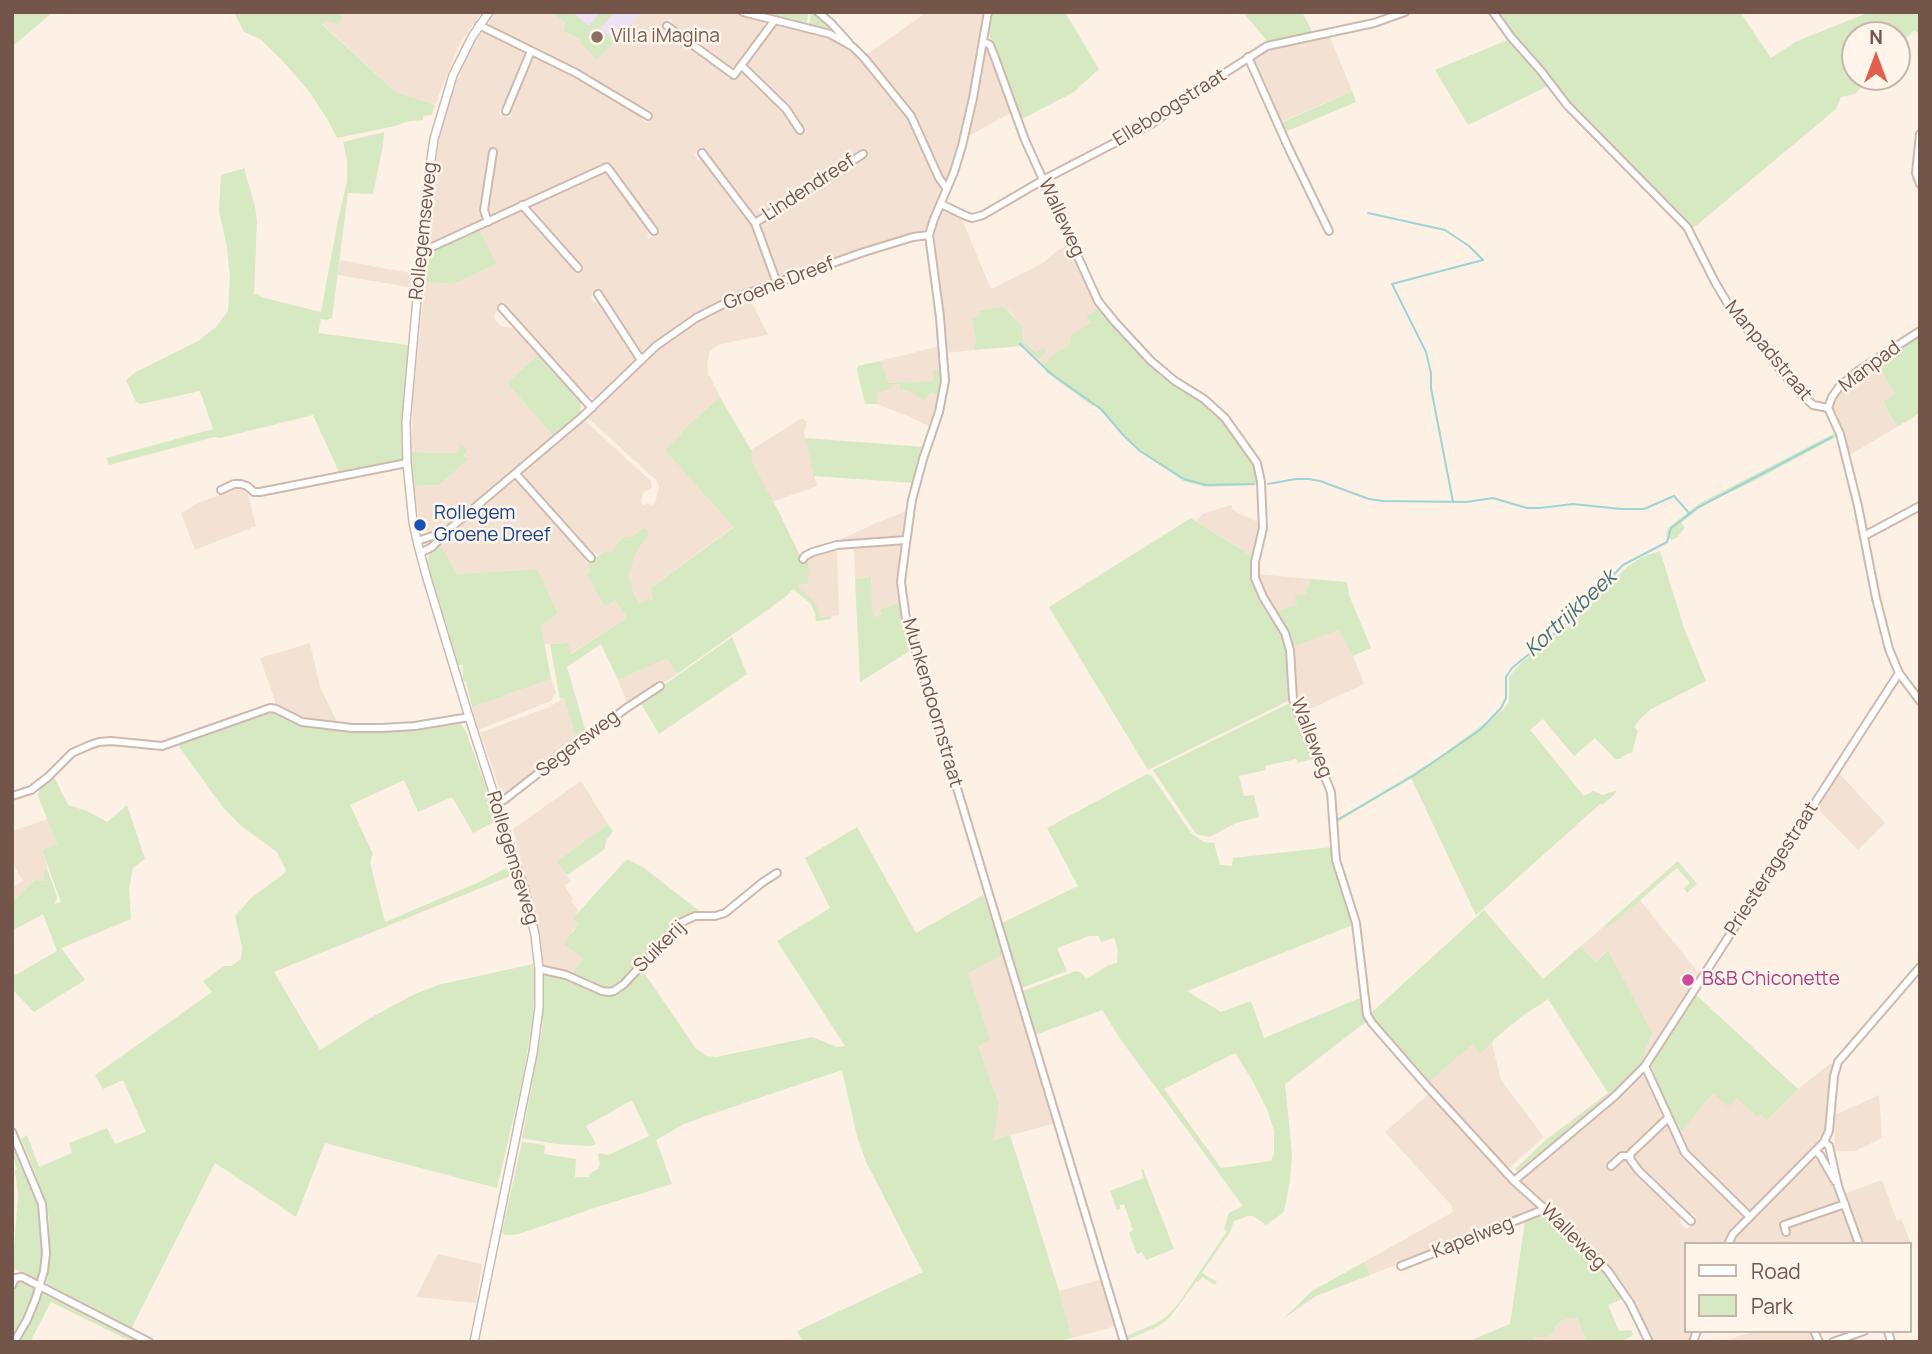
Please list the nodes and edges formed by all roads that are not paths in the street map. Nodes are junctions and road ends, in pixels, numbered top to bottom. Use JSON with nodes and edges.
{"nodes":[{"id":1,"x":489,"y":12,"type":"edge"},
{"id":2,"x":743,"y":12,"type":"edge"},
{"id":3,"x":769,"y":12,"type":"edge"},
{"id":4,"x":818,"y":12,"type":"edge"},
{"id":5,"x":988,"y":12,"type":"edge"},
{"id":6,"x":1405,"y":12,"type":"edge"},
{"id":7,"x":1493,"y":12,"type":"edge"},
{"id":8,"x":755,"y":16,"type":"junction"},
{"id":9,"x":774,"y":21,"type":"junction"},
{"id":10,"x":479,"y":25,"type":"junction"},
{"id":11,"x":667,"y":26,"type":"dead end"},
{"id":12,"x":984,"y":42,"type":"junction"},
{"id":13,"x":853,"y":47,"type":"junction"},
{"id":14,"x":531,"y":51,"type":"junction"},
{"id":15,"x":1248,"y":57,"type":"junction"},
{"id":16,"x":742,"y":66,"type":"junction"},
{"id":17,"x":506,"y":111,"type":"dead end"},
{"id":18,"x":648,"y":116,"type":"dead end"},
{"id":19,"x":800,"y":130,"type":"dead end"},
{"id":20,"x":1920,"y":134,"type":"edge"},
{"id":21,"x":493,"y":152,"type":"dead end"},
{"id":22,"x":702,"y":153,"type":"dead end"},
{"id":23,"x":863,"y":154,"type":"dead end"},
{"id":24,"x":1043,"y":180,"type":"junction"},
{"id":25,"x":1920,"y":184,"type":"edge"},
{"id":26,"x":947,"y":190,"type":"junction"},
{"id":27,"x":941,"y":204,"type":"junction"},
{"id":28,"x":522,"y":205,"type":"junction"},
{"id":29,"x":488,"y":222,"type":"junction"},
{"id":30,"x":755,"y":223,"type":"junction"},
{"id":31,"x":654,"y":231,"type":"dead end"},
{"id":32,"x":1329,"y":231,"type":"dead end"},
{"id":33,"x":929,"y":235,"type":"junction"},
{"id":34,"x":421,"y":252,"type":"junction"},
{"id":35,"x":578,"y":268,"type":"dead end"},
{"id":36,"x":777,"y":283,"type":"junction"},
{"id":37,"x":598,"y":293,"type":"dead end"},
{"id":38,"x":502,"y":307,"type":"dead end"},
{"id":39,"x":1920,"y":331,"type":"edge"},
{"id":40,"x":641,"y":360,"type":"junction"},
{"id":41,"x":592,"y":408,"type":"junction"},
{"id":42,"x":1828,"y":408,"type":"junction"},
{"id":43,"x":407,"y":463,"type":"junction"},
{"id":44,"x":516,"y":474,"type":"junction"},
{"id":45,"x":221,"y":490,"type":"dead end"},
{"id":46,"x":1920,"y":506,"type":"edge"},
{"id":47,"x":447,"y":531,"type":"junction"},
{"id":48,"x":1864,"y":536,"type":"junction"},
{"id":49,"x":906,"y":540,"type":"junction"},
{"id":50,"x":417,"y":541,"type":"junction"},
{"id":51,"x":420,"y":553,"type":"junction"},
{"id":52,"x":591,"y":558,"type":"dead end"},
{"id":53,"x":803,"y":559,"type":"dead end"},
{"id":54,"x":1899,"y":673,"type":"junction"},
{"id":55,"x":660,"y":686,"type":"dead end"},
{"id":56,"x":1920,"y":701,"type":"edge"},
{"id":57,"x":469,"y":717,"type":"junction"},
{"id":58,"x":12,"y":796,"type":"edge"},
{"id":59,"x":496,"y":803,"type":"junction"},
{"id":60,"x":777,"y":873,"type":"dead end"},
{"id":61,"x":1920,"y":967,"type":"edge"},
{"id":62,"x":539,"y":969,"type":"junction"},
{"id":63,"x":1645,"y":1066,"type":"junction"},
{"id":64,"x":1668,"y":1118,"type":"junction"},
{"id":65,"x":12,"y":1132,"type":"edge"},
{"id":66,"x":1824,"y":1142,"type":"junction"},
{"id":67,"x":1815,"y":1151,"type":"junction"},
{"id":68,"x":1630,"y":1156,"type":"junction"},
{"id":69,"x":1611,"y":1166,"type":"dead end"},
{"id":70,"x":1514,"y":1181,"type":"junction"},
{"id":71,"x":1838,"y":1186,"type":"junction"},
{"id":72,"x":1845,"y":1204,"type":"junction"},
{"id":73,"x":1545,"y":1209,"type":"junction"},
{"id":74,"x":1749,"y":1217,"type":"junction"},
{"id":75,"x":1691,"y":1221,"type":"dead end"},
{"id":76,"x":1786,"y":1232,"type":"dead end"},
{"id":77,"x":1729,"y":1242,"type":"edge"},
{"id":78,"x":1858,"y":1242,"type":"edge"},
{"id":79,"x":1401,"y":1266,"type":"dead end"},
{"id":80,"x":12,"y":1284,"type":"edge"},
{"id":81,"x":40,"y":1286,"type":"junction"},
{"id":82,"x":1815,"y":1333,"type":"edge"},
{"id":83,"x":1858,"y":1333,"type":"edge"},
{"id":84,"x":14,"y":1342,"type":"edge"},
{"id":85,"x":149,"y":1342,"type":"edge"},
{"id":86,"x":474,"y":1342,"type":"edge"},
{"id":87,"x":1124,"y":1342,"type":"edge"},
{"id":88,"x":1649,"y":1342,"type":"edge"},
{"id":89,"x":1819,"y":1342,"type":"edge"},
{"id":90,"x":1833,"y":1342,"type":"edge"}],
"edges":[{"from":1,"to":10,"type":"street","name":"Rollegemseweg"},
{"from":2,"to":8,"type":"street"},
{"from":3,"to":8,"type":"street"},
{"from":4,"to":13,"type":"street"},
{"from":5,"to":12,"type":"street","name":"Munkendoornstraat"},
{"from":6,"to":15,"type":"street","name":"Elleboogstraat"},
{"from":7,"to":42,"type":"street","name":"Manpadstraat"},
{"from":8,"to":9,"type":"street"},
{"from":9,"to":13,"type":"street"},
{"from":9,"to":16,"type":"street"},
{"from":10,"to":14,"type":"street"},
{"from":10,"to":34,"type":"street","name":"Rollegemseweg"},
{"from":11,"to":16,"type":"street"},
{"from":12,"to":24,"type":"street","name":"Walleweg"},
{"from":12,"to":26,"type":"street","name":"Munkendoornstraat"},
{"from":13,"to":26,"type":"street"},
{"from":14,"to":17,"type":"street"},
{"from":14,"to":18,"type":"street"},
{"from":15,"to":24,"type":"street","name":"Elleboogstraat"},
{"from":15,"to":32,"type":"street","name":"Elleboogstraat"},
{"from":16,"to":19,"type":"street"},
{"from":20,"to":25,"type":"street"},
{"from":21,"to":29,"type":"street"},
{"from":22,"to":30,"type":"street","name":"Lindendreef"},
{"from":23,"to":30,"type":"street","name":"Lindendreef"},
{"from":24,"to":27,"type":"street","name":"Elleboogstraat"},
{"from":24,"to":70,"type":"street","name":"Walleweg"},
{"from":26,"to":27,"type":"street","name":"Munkendoornstraat"},
{"from":27,"to":33,"type":"street","name":"Munkendoornstraat"},
{"from":28,"to":29,"type":"street"},
{"from":28,"to":31,"type":"street"},
{"from":28,"to":35,"type":"street"},
{"from":29,"to":34,"type":"street"},
{"from":30,"to":36,"type":"street","name":"Lindendreef"},
{"from":33,"to":36,"type":"street","name":"Groene Dreef"},
{"from":33,"to":49,"type":"street","name":"Munkendoornstraat"},
{"from":34,"to":43,"type":"street","name":"Rollegemseweg"},
{"from":36,"to":40,"type":"street","name":"Groene Dreef"},
{"from":37,"to":40,"type":"street"},
{"from":38,"to":41,"type":"street"},
{"from":39,"to":42,"type":"street","name":"Manpad"},
{"from":40,"to":41,"type":"street","name":"Groene Dreef"},
{"from":41,"to":44,"type":"street","name":"Groene Dreef"},
{"from":42,"to":48,"type":"street","name":"Manpadstraat"},
{"from":43,"to":45,"type":"street"},
{"from":43,"to":50,"type":"street","name":"Rollegemseweg"},
{"from":44,"to":47,"type":"street","name":"Groene Dreef"},
{"from":44,"to":52,"type":"street"},
{"from":46,"to":48,"type":"street"},
{"from":47,"to":50,"type":"street","name":"Groene Dreef"},
{"from":47,"to":51,"type":"street","name":"Groene Dreef"},
{"from":48,"to":54,"type":"street","name":"Manpadstraat"},
{"from":49,"to":53,"type":"street"},
{"from":49,"to":87,"type":"street","name":"Munkendoornstraat"},
{"from":50,"to":51,"type":"street","name":"Rollegemseweg"},
{"from":51,"to":57,"type":"street","name":"Rollegemseweg"},
{"from":54,"to":56,"type":"street","name":"Manpadstraat"},
{"from":54,"to":63,"type":"street","name":"Priesteragestraat"},
{"from":55,"to":59,"type":"street","name":"Segersweg"},
{"from":57,"to":58,"type":"street"},
{"from":57,"to":59,"type":"street","name":"Rollegemseweg"},
{"from":59,"to":62,"type":"street","name":"Rollegemseweg"},
{"from":60,"to":62,"type":"street","name":"Suikerij"},
{"from":61,"to":66,"type":"street"},
{"from":62,"to":86,"type":"street","name":"Rollegemseweg"},
{"from":63,"to":64,"type":"street"},
{"from":63,"to":70,"type":"street","name":"Priesteragestraat"},
{"from":64,"to":68,"type":"street"},
{"from":64,"to":74,"type":"street"},
{"from":65,"to":81,"type":"street"},
{"from":66,"to":67,"type":"street"},
{"from":66,"to":71,"type":"street"},
{"from":67,"to":71,"type":"street"},
{"from":67,"to":74,"type":"street"},
{"from":68,"to":69,"type":"street"},
{"from":68,"to":75,"type":"street"},
{"from":70,"to":73,"type":"street","name":"Walleweg"},
{"from":71,"to":72,"type":"street"},
{"from":72,"to":76,"type":"street"},
{"from":72,"to":78,"type":"street"},
{"from":73,"to":79,"type":"street","name":"Kapelweg"},
{"from":73,"to":88,"type":"street","name":"Walleweg"},
{"from":74,"to":77,"type":"street"},
{"from":80,"to":81,"type":"street"},
{"from":81,"to":84,"type":"street"},
{"from":81,"to":85,"type":"street"},
{"from":82,"to":89,"type":"street"},
{"from":83,"to":90,"type":"street"}]}
